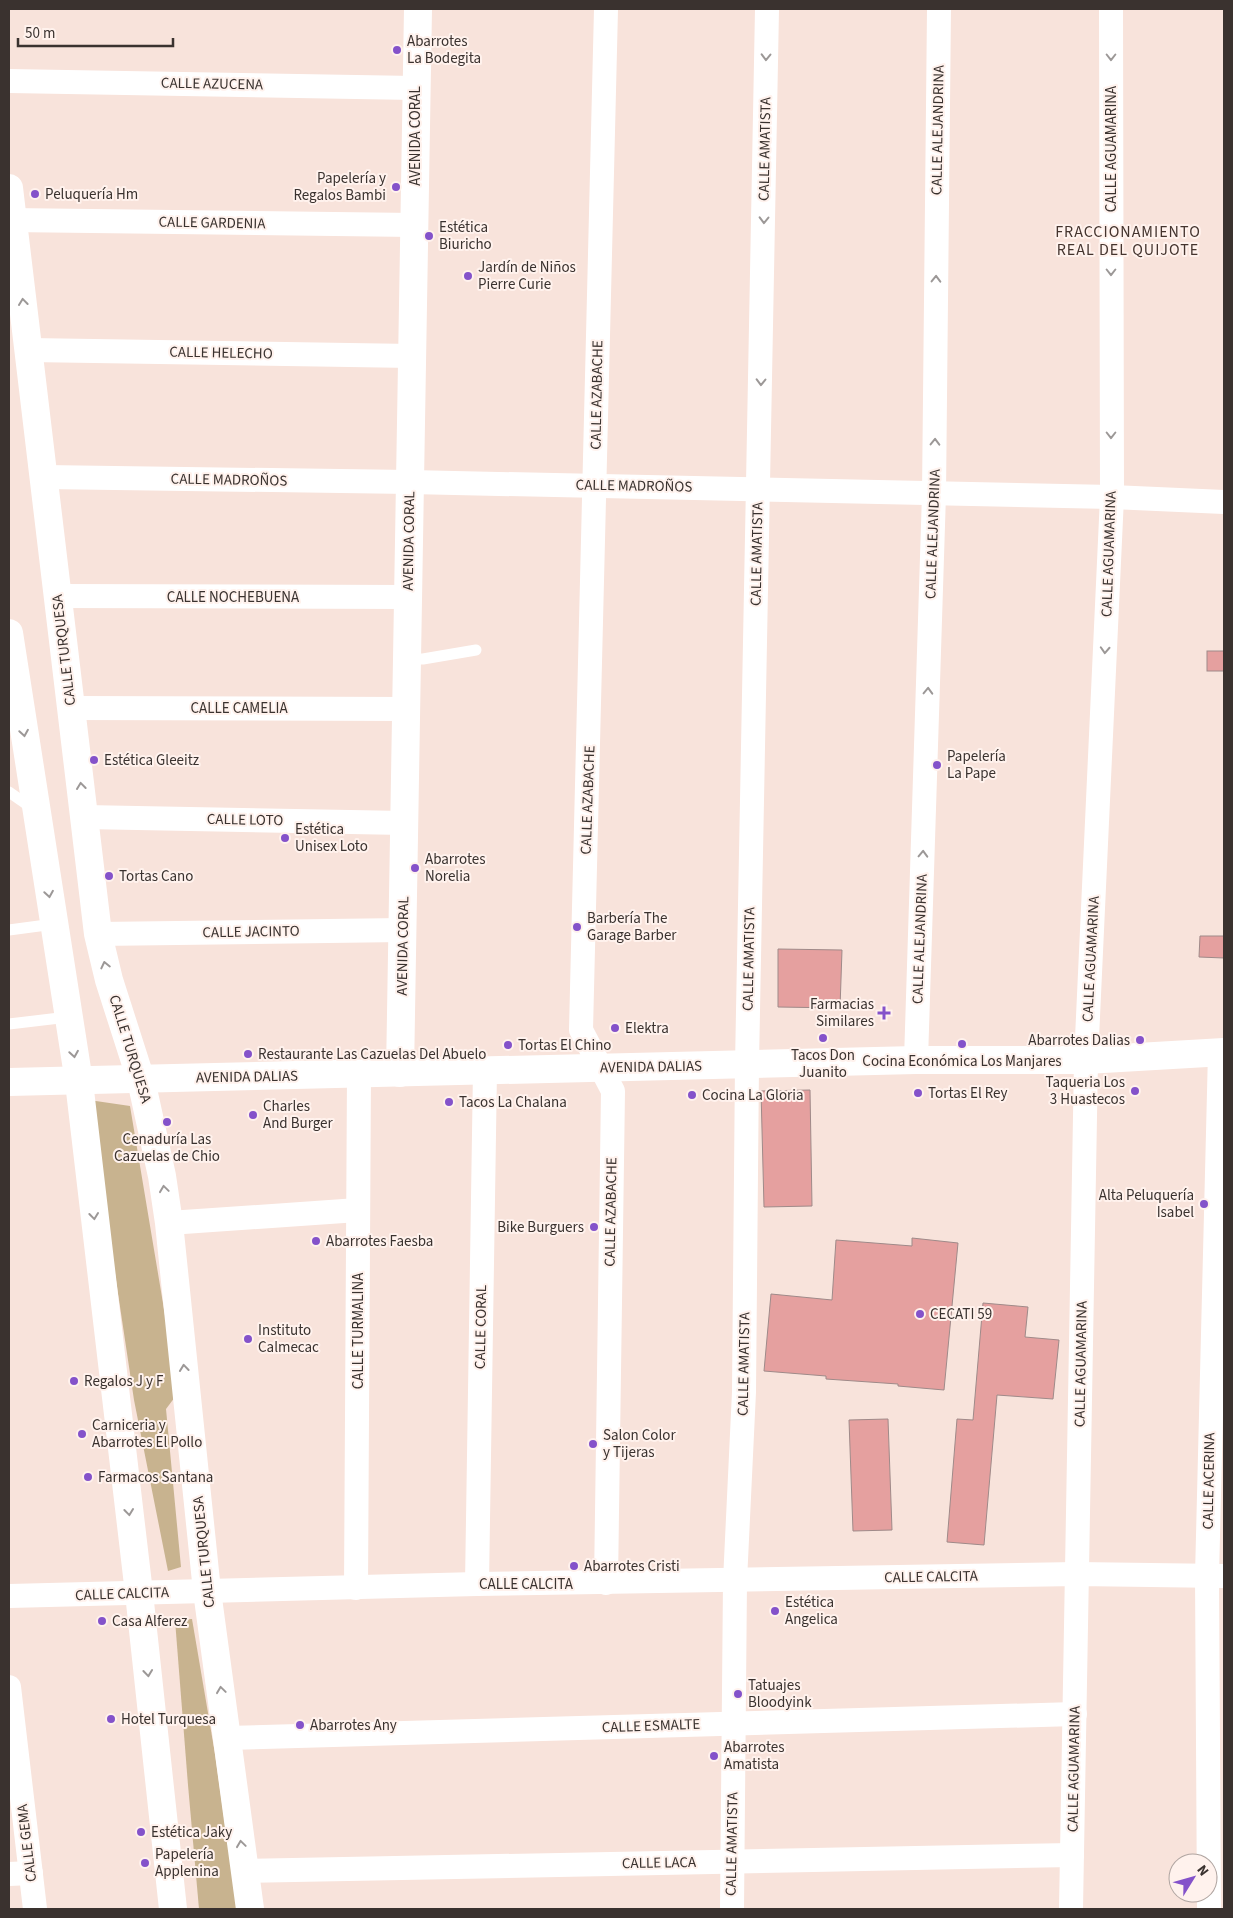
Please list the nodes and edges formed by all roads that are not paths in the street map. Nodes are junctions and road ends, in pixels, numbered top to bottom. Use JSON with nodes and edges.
{"nodes":[{"id":1,"x":418,"y":9,"type":"edge"},
{"id":2,"x":606,"y":9,"type":"edge"},
{"id":3,"x":767,"y":9,"type":"edge"},
{"id":4,"x":939,"y":9,"type":"edge"},
{"id":5,"x":1111,"y":9,"type":"edge"},
{"id":6,"x":9,"y":81,"type":"edge"},
{"id":7,"x":415,"y":88,"type":"junction"},
{"id":8,"x":9,"y":188,"type":"edge"},
{"id":9,"x":11,"y":220,"type":"edge"},
{"id":10,"x":415,"y":225,"type":"junction"},
{"id":11,"x":29,"y":350,"type":"junction"},
{"id":12,"x":413,"y":356,"type":"junction"},
{"id":13,"x":44,"y":477,"type":"junction"},
{"id":14,"x":410,"y":482,"type":"junction"},
{"id":15,"x":595,"y":486,"type":"junction"},
{"id":16,"x":759,"y":489,"type":"junction"},
{"id":17,"x":934,"y":494,"type":"junction"},
{"id":18,"x":1112,"y":498,"type":"junction"},
{"id":19,"x":1224,"y":502,"type":"edge"},
{"id":20,"x":58,"y":596,"type":"junction"},
{"id":21,"x":409,"y":597,"type":"junction"},
{"id":22,"x":9,"y":633,"type":"edge"},
{"id":23,"x":476,"y":650,"type":"dead end"},
{"id":24,"x":408,"y":659,"type":"junction"},
{"id":25,"x":13,"y":697,"type":"edge"},
{"id":26,"x":71,"y":708,"type":"junction"},
{"id":27,"x":407,"y":709,"type":"junction"},
{"id":28,"x":9,"y":792,"type":"edge"},
{"id":29,"x":36,"y":810,"type":"junction"},
{"id":30,"x":84,"y":817,"type":"junction"},
{"id":31,"x":405,"y":823,"type":"junction"},
{"id":32,"x":54,"y":924,"type":"junction"},
{"id":33,"x":9,"y":930,"type":"edge"},
{"id":34,"x":403,"y":930,"type":"junction"},
{"id":35,"x":98,"y":934,"type":"junction"},
{"id":36,"x":68,"y":1016,"type":"junction"},
{"id":37,"x":9,"y":1024,"type":"edge"},
{"id":38,"x":1222,"y":1052,"type":"edge"},
{"id":39,"x":916,"y":1060,"type":"junction"},
{"id":40,"x":1086,"y":1060,"type":"junction"},
{"id":41,"x":747,"y":1064,"type":"junction"},
{"id":42,"x":601,"y":1068,"type":"junction"},
{"id":43,"x":485,"y":1070,"type":"junction"},
{"id":44,"x":400,"y":1073,"type":"junction"},
{"id":45,"x":359,"y":1074,"type":"junction"},
{"id":46,"x":142,"y":1080,"type":"junction"},
{"id":47,"x":9,"y":1082,"type":"edge"},
{"id":48,"x":78,"y":1082,"type":"junction"},
{"id":49,"x":358,"y":1210,"type":"junction"},
{"id":50,"x":169,"y":1223,"type":"junction"},
{"id":51,"x":1078,"y":1574,"type":"junction"},
{"id":52,"x":1216,"y":1576,"type":"edge"},
{"id":53,"x":735,"y":1581,"type":"junction"},
{"id":54,"x":606,"y":1583,"type":"junction"},
{"id":55,"x":477,"y":1584,"type":"junction"},
{"id":56,"x":356,"y":1588,"type":"junction"},
{"id":57,"x":207,"y":1591,"type":"junction"},
{"id":58,"x":139,"y":1593,"type":"junction"},
{"id":59,"x":9,"y":1596,"type":"edge"},
{"id":60,"x":9,"y":1687,"type":"edge"},
{"id":61,"x":1075,"y":1714,"type":"junction"},
{"id":62,"x":734,"y":1724,"type":"junction"},
{"id":63,"x":227,"y":1738,"type":"junction"},
{"id":64,"x":12,"y":1742,"type":"edge"},
{"id":65,"x":1072,"y":1855,"type":"junction"},
{"id":66,"x":732,"y":1862,"type":"junction"},
{"id":67,"x":245,"y":1871,"type":"junction"},
{"id":68,"x":20,"y":1874,"type":"edge"},
{"id":69,"x":35,"y":1909,"type":"edge"},
{"id":70,"x":173,"y":1909,"type":"edge"},
{"id":71,"x":250,"y":1909,"type":"edge"},
{"id":72,"x":732,"y":1909,"type":"edge"},
{"id":73,"x":1071,"y":1909,"type":"edge"},
{"id":74,"x":1209,"y":1909,"type":"edge"}],
"edges":[{"from":1,"to":7,"type":"main road","name":"AVENIDA CORAL"},
{"from":2,"to":15,"type":"street","name":"CALLE AZABACHE"},
{"from":3,"to":16,"type":"street","name":"CALLE AMATISTA","one_way":true},
{"from":17,"to":4,"type":"street","name":"CALLE ALEJANDRINA","one_way":true},
{"from":5,"to":18,"type":"street","name":"CALLE AGUAMARINA","one_way":true},
{"from":6,"to":7,"type":"street","name":"CALLE AZUCENA"},
{"from":7,"to":10,"type":"main road","name":"AVENIDA CORAL"},
{"from":8,"to":9,"type":"main road","name":"CALLE TURQUESA"},
{"from":9,"to":10,"type":"street","name":"CALLE GARDENIA"},
{"from":11,"to":9,"type":"main road","name":"CALLE TURQUESA","one_way":true},
{"from":10,"to":12,"type":"main road","name":"AVENIDA CORAL"},
{"from":11,"to":12,"type":"street","name":"CALLE HELECHO"},
{"from":11,"to":13,"type":"main road","name":"CALLE TURQUESA"},
{"from":12,"to":14,"type":"main road","name":"AVENIDA CORAL"},
{"from":13,"to":14,"type":"street","name":"CALLE MADROÑOS"},
{"from":13,"to":20,"type":"main road","name":"CALLE TURQUESA"},
{"from":14,"to":15,"type":"street","name":"CALLE MADROÑOS"},
{"from":14,"to":21,"type":"main road","name":"AVENIDA CORAL"},
{"from":15,"to":16,"type":"street","name":"CALLE MADROÑOS"},
{"from":15,"to":42,"type":"street","name":"CALLE AZABACHE"},
{"from":16,"to":17,"type":"street","name":"CALLE MADROÑOS"},
{"from":16,"to":41,"type":"street","name":"CALLE AMATISTA"},
{"from":17,"to":18,"type":"street","name":"CALLE MADROÑOS"},
{"from":39,"to":17,"type":"street","name":"CALLE ALEJANDRINA","one_way":true},
{"from":18,"to":19,"type":"street","name":"CALLE MADROÑOS"},
{"from":18,"to":40,"type":"street","name":"CALLE AGUAMARINA","one_way":true},
{"from":20,"to":21,"type":"street","name":"CALLE NOCHEBUENA"},
{"from":20,"to":26,"type":"main road","name":"CALLE TURQUESA"},
{"from":21,"to":24,"type":"main road","name":"AVENIDA CORAL"},
{"from":22,"to":25,"type":"main road"},
{"from":23,"to":24,"type":"lane"},
{"from":24,"to":27,"type":"main road","name":"AVENIDA CORAL"},
{"from":25,"to":29,"type":"main road","one_way":true},
{"from":26,"to":27,"type":"street","name":"CALLE CAMELIA"},
{"from":30,"to":26,"type":"main road","name":"CALLE TURQUESA","one_way":true},
{"from":27,"to":31,"type":"main road","name":"AVENIDA CORAL"},
{"from":28,"to":29,"type":"lane"},
{"from":29,"to":32,"type":"main road","one_way":true},
{"from":30,"to":31,"type":"street","name":"CALLE LOTO"},
{"from":30,"to":35,"type":"main road","name":"CALLE TURQUESA"},
{"from":31,"to":34,"type":"main road","name":"AVENIDA CORAL"},
{"from":32,"to":33,"type":"lane"},
{"from":32,"to":36,"type":"main road"},
{"from":34,"to":35,"type":"street","name":"CALLE JACINTO"},
{"from":34,"to":44,"type":"main road","name":"AVENIDA CORAL"},
{"from":46,"to":35,"type":"main road","name":"CALLE TURQUESA","one_way":true},
{"from":36,"to":37,"type":"lane"},
{"from":36,"to":48,"type":"main road","one_way":true},
{"from":38,"to":40,"type":"main road","name":"AVENIDA DALIAS"},
{"from":38,"to":52,"type":"street","name":"CALLE ACERINA"},
{"from":39,"to":40,"type":"main road","name":"AVENIDA DALIAS"},
{"from":39,"to":41,"type":"main road","name":"AVENIDA DALIAS"},
{"from":40,"to":51,"type":"street","name":"CALLE AGUAMARINA"},
{"from":41,"to":42,"type":"main road","name":"AVENIDA DALIAS"},
{"from":41,"to":53,"type":"street","name":"CALLE AMATISTA"},
{"from":42,"to":43,"type":"main road","name":"AVENIDA DALIAS"},
{"from":42,"to":54,"type":"street","name":"CALLE AZABACHE"},
{"from":43,"to":44,"type":"main road","name":"AVENIDA DALIAS"},
{"from":43,"to":55,"type":"street","name":"CALLE CORAL"},
{"from":44,"to":45,"type":"main road","name":"AVENIDA DALIAS"},
{"from":45,"to":46,"type":"main road","name":"AVENIDA DALIAS"},
{"from":45,"to":49,"type":"street","name":"CALLE TURMALINA"},
{"from":46,"to":48,"type":"main road","name":"AVENIDA DALIAS"},
{"from":50,"to":46,"type":"main road","name":"CALLE TURQUESA","one_way":true},
{"from":47,"to":48,"type":"main road","name":"AVENIDA DALIAS"},
{"from":48,"to":58,"type":"main road","one_way":true},
{"from":49,"to":50,"type":"street"},
{"from":49,"to":56,"type":"street","name":"CALLE TURMALINA"},
{"from":57,"to":50,"type":"main road","name":"CALLE TURQUESA","one_way":true},
{"from":51,"to":52,"type":"street","name":"CALLE CALCITA"},
{"from":51,"to":53,"type":"street","name":"CALLE CALCITA"},
{"from":51,"to":61,"type":"street","name":"CALLE AGUAMARINA"},
{"from":52,"to":74,"type":"street","name":"CALLE ACERINA"},
{"from":53,"to":54,"type":"street","name":"CALLE CALCITA"},
{"from":53,"to":62,"type":"street","name":"CALLE AMATISTA"},
{"from":54,"to":55,"type":"street","name":"CALLE CALCITA"},
{"from":55,"to":56,"type":"street","name":"CALLE CALCITA"},
{"from":56,"to":57,"type":"street","name":"CALLE CALCITA"},
{"from":57,"to":58,"type":"street","name":"CALLE CALCITA"},
{"from":63,"to":57,"type":"main road","name":"CALLE TURQUESA","one_way":true},
{"from":58,"to":59,"type":"street","name":"CALLE CALCITA"},
{"from":58,"to":70,"type":"main road","one_way":true},
{"from":60,"to":64,"type":"street","name":"CALLE GEMA"},
{"from":61,"to":62,"type":"street","name":"CALLE ESMALTE"},
{"from":61,"to":65,"type":"street","name":"CALLE AGUAMARINA"},
{"from":62,"to":63,"type":"street","name":"CALLE ESMALTE"},
{"from":62,"to":66,"type":"street","name":"CALLE AMATISTA"},
{"from":67,"to":63,"type":"main road","name":"CALLE TURQUESA","one_way":true},
{"from":64,"to":68,"type":"street","name":"CALLE GEMA"},
{"from":65,"to":66,"type":"street","name":"CALLE LACA"},
{"from":65,"to":73,"type":"street","name":"CALLE AGUAMARINA"},
{"from":66,"to":67,"type":"street","name":"CALLE LACA"},
{"from":66,"to":72,"type":"street","name":"CALLE AMATISTA"},
{"from":67,"to":71,"type":"main road","name":"CALLE TURQUESA"},
{"from":68,"to":69,"type":"street","name":"CALLE GEMA"}]}
